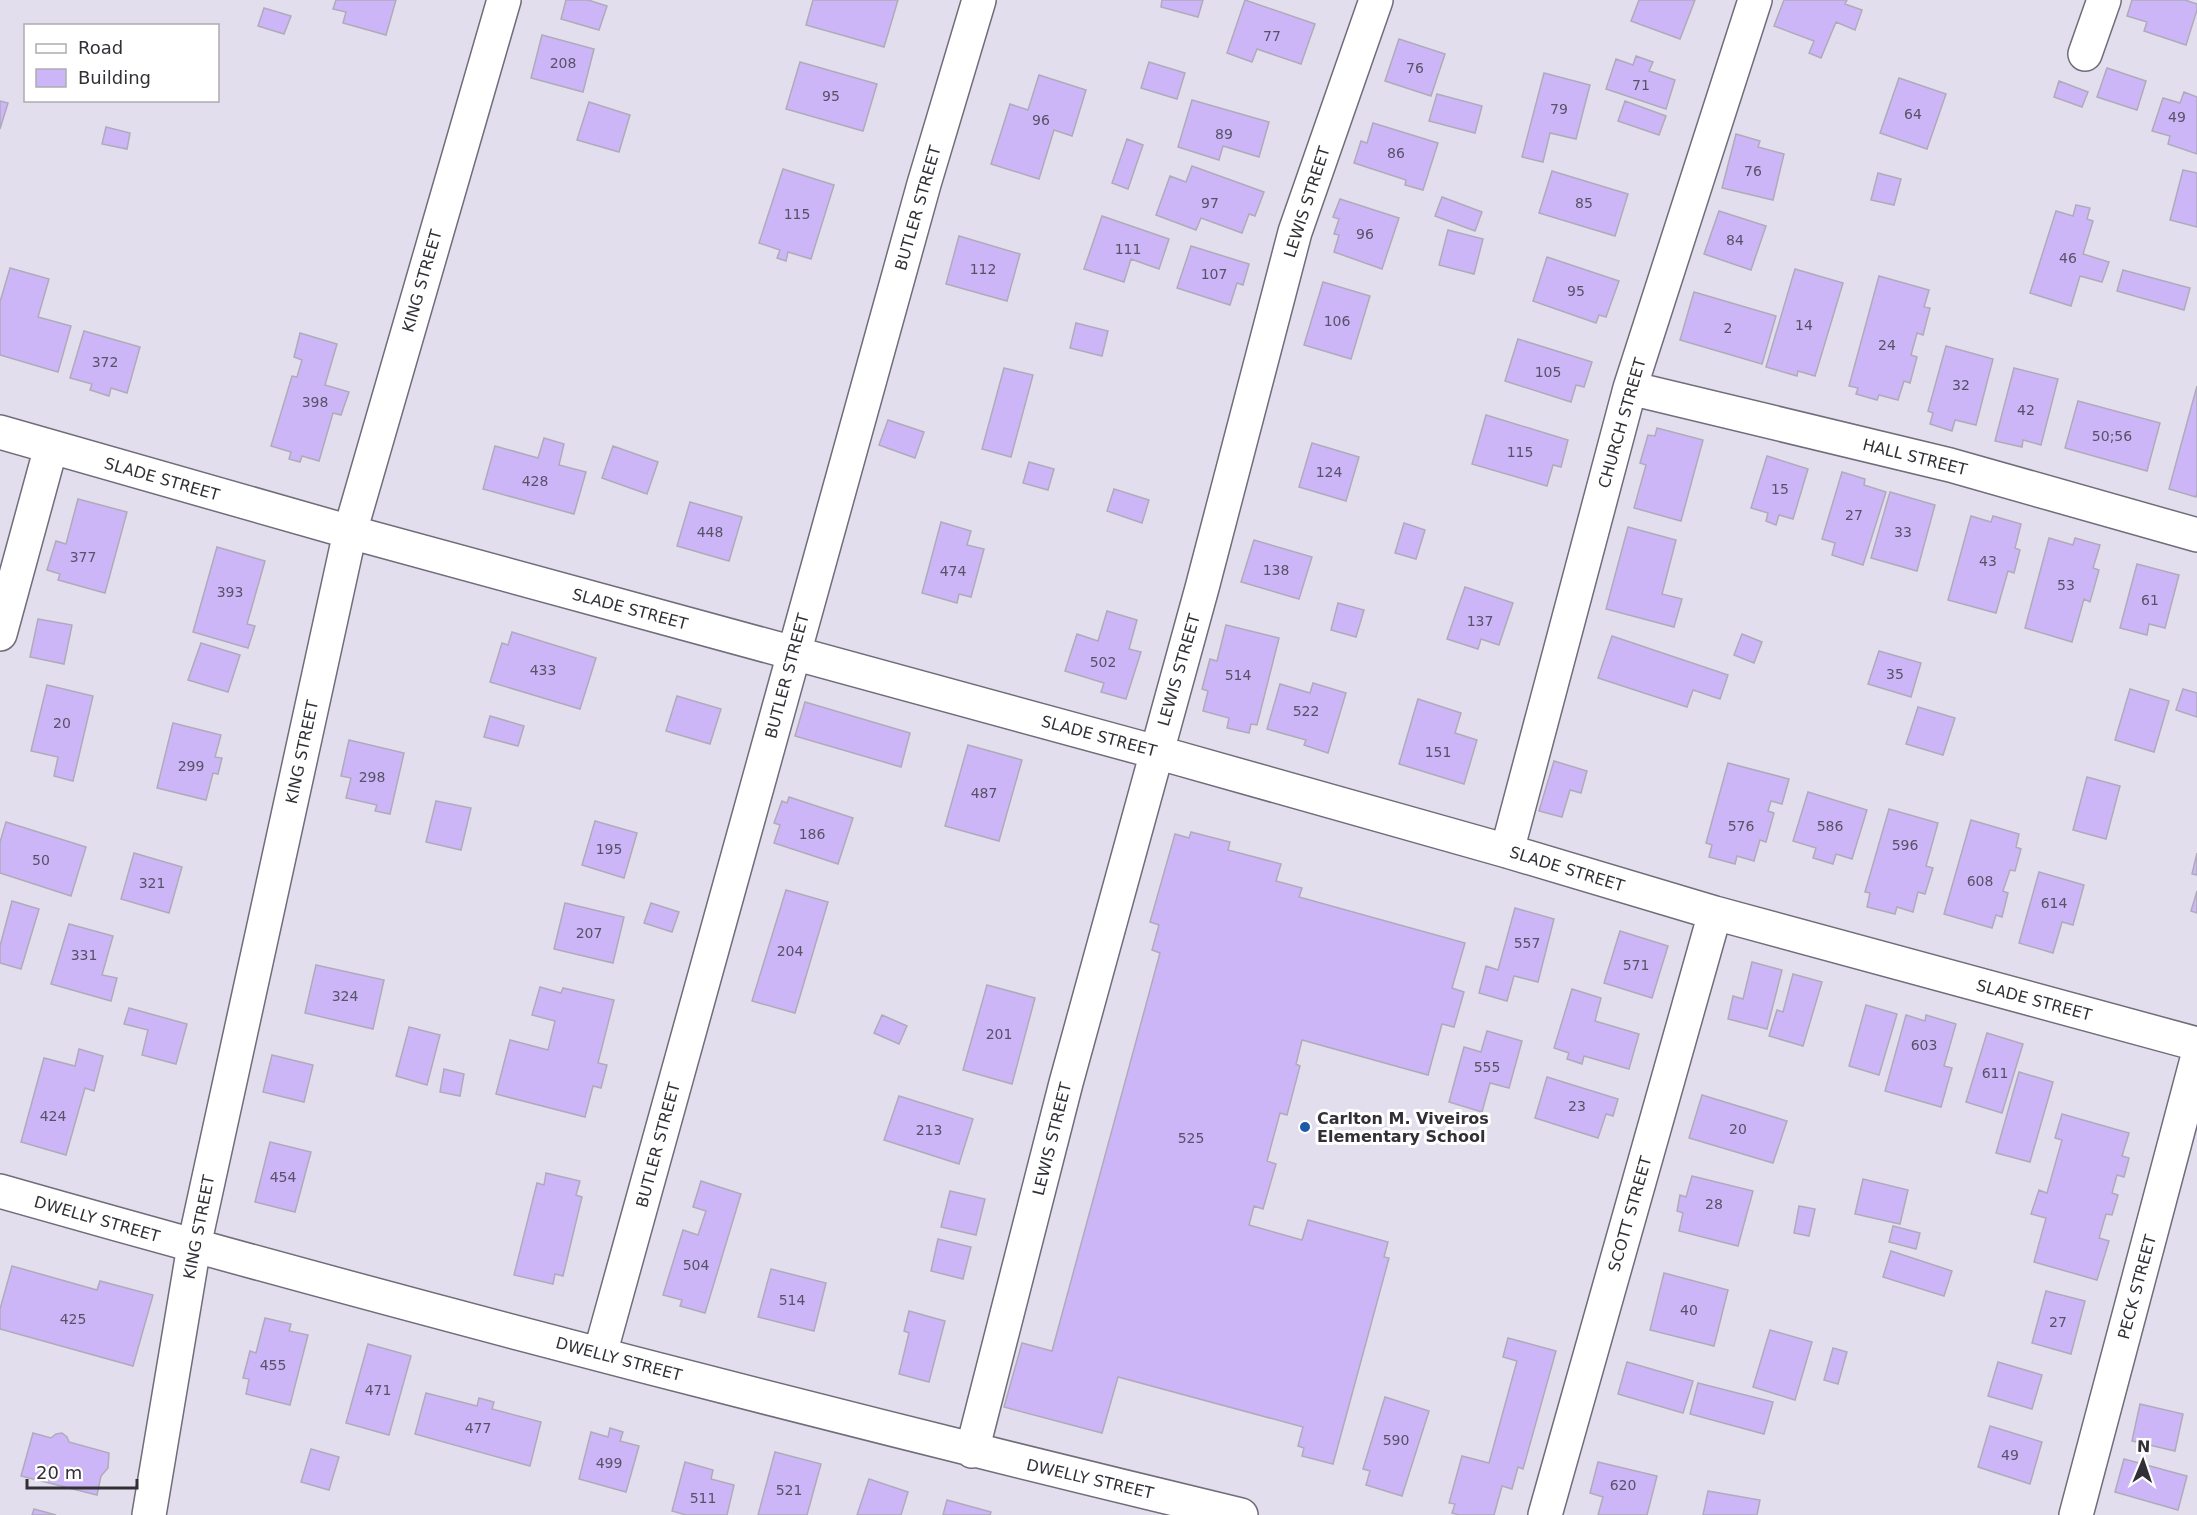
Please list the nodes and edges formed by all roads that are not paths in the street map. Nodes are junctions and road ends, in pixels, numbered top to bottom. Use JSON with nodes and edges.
{"nodes":[{"id":1,"x":504,"y":0,"type":"edge"},
{"id":2,"x":979,"y":0,"type":"edge"},
{"id":3,"x":1376,"y":0,"type":"edge"},
{"id":4,"x":1755,"y":0,"type":"edge"},
{"id":5,"x":2104,"y":0,"type":"edge"},
{"id":6,"x":2085,"y":54,"type":"dead end"},
{"id":7,"x":1630,"y":388,"type":"junction"},
{"id":8,"x":0,"y":432,"type":"edge"},
{"id":9,"x":51,"y":447,"type":"junction"},
{"id":10,"x":350,"y":532,"type":"junction"},
{"id":11,"x":2197,"y":535,"type":"edge"},
{"id":12,"x":0,"y":634,"type":"edge"},
{"id":13,"x":794,"y":654,"type":"junction"},
{"id":14,"x":1156,"y":752,"type":"junction"},
{"id":15,"x":1507,"y":851,"type":"junction"},
{"id":16,"x":1715,"y":914,"type":"junction"},
{"id":17,"x":2197,"y":1044,"type":"edge"},
{"id":18,"x":2197,"y":1059,"type":"edge"},
{"id":19,"x":0,"y":1191,"type":"edge"},
{"id":20,"x":194,"y":1246,"type":"junction"},
{"id":21,"x":600,"y":1354,"type":"junction"},
{"id":22,"x":972,"y":1451,"type":"junction"},
{"id":23,"x":149,"y":1515,"type":"edge"},
{"id":24,"x":1241,"y":1515,"type":"edge"},
{"id":25,"x":1545,"y":1515,"type":"edge"},
{"id":26,"x":2076,"y":1515,"type":"edge"}],
"edges":[{"from":1,"to":10,"type":"street","name":"KING STREET"},
{"from":2,"to":13,"type":"street","name":"BUTLER STREET"},
{"from":3,"to":14,"type":"street","name":"LEWIS STREET"},
{"from":4,"to":7,"type":"street","name":"CHURCH STREET"},
{"from":5,"to":6,"type":"street"},
{"from":7,"to":11,"type":"street","name":"HALL STREET"},
{"from":7,"to":15,"type":"street","name":"CHURCH STREET"},
{"from":8,"to":9,"type":"street","name":"SLADE STREET"},
{"from":9,"to":10,"type":"street","name":"SLADE STREET"},
{"from":9,"to":12,"type":"street"},
{"from":10,"to":13,"type":"street","name":"SLADE STREET"},
{"from":10,"to":20,"type":"street","name":"KING STREET"},
{"from":13,"to":14,"type":"street","name":"SLADE STREET"},
{"from":13,"to":21,"type":"street","name":"BUTLER STREET"},
{"from":14,"to":15,"type":"street","name":"SLADE STREET"},
{"from":14,"to":22,"type":"street","name":"LEWIS STREET"},
{"from":15,"to":16,"type":"street","name":"SLADE STREET"},
{"from":16,"to":17,"type":"street","name":"SLADE STREET"},
{"from":16,"to":25,"type":"street","name":"SCOTT STREET"},
{"from":18,"to":26,"type":"street","name":"PECK STREET"},
{"from":19,"to":20,"type":"street","name":"DWELLY STREET"},
{"from":20,"to":21,"type":"street","name":"DWELLY STREET"},
{"from":20,"to":23,"type":"street","name":"KING STREET"},
{"from":21,"to":22,"type":"street","name":"DWELLY STREET"},
{"from":22,"to":24,"type":"street","name":"DWELLY STREET"}]}
